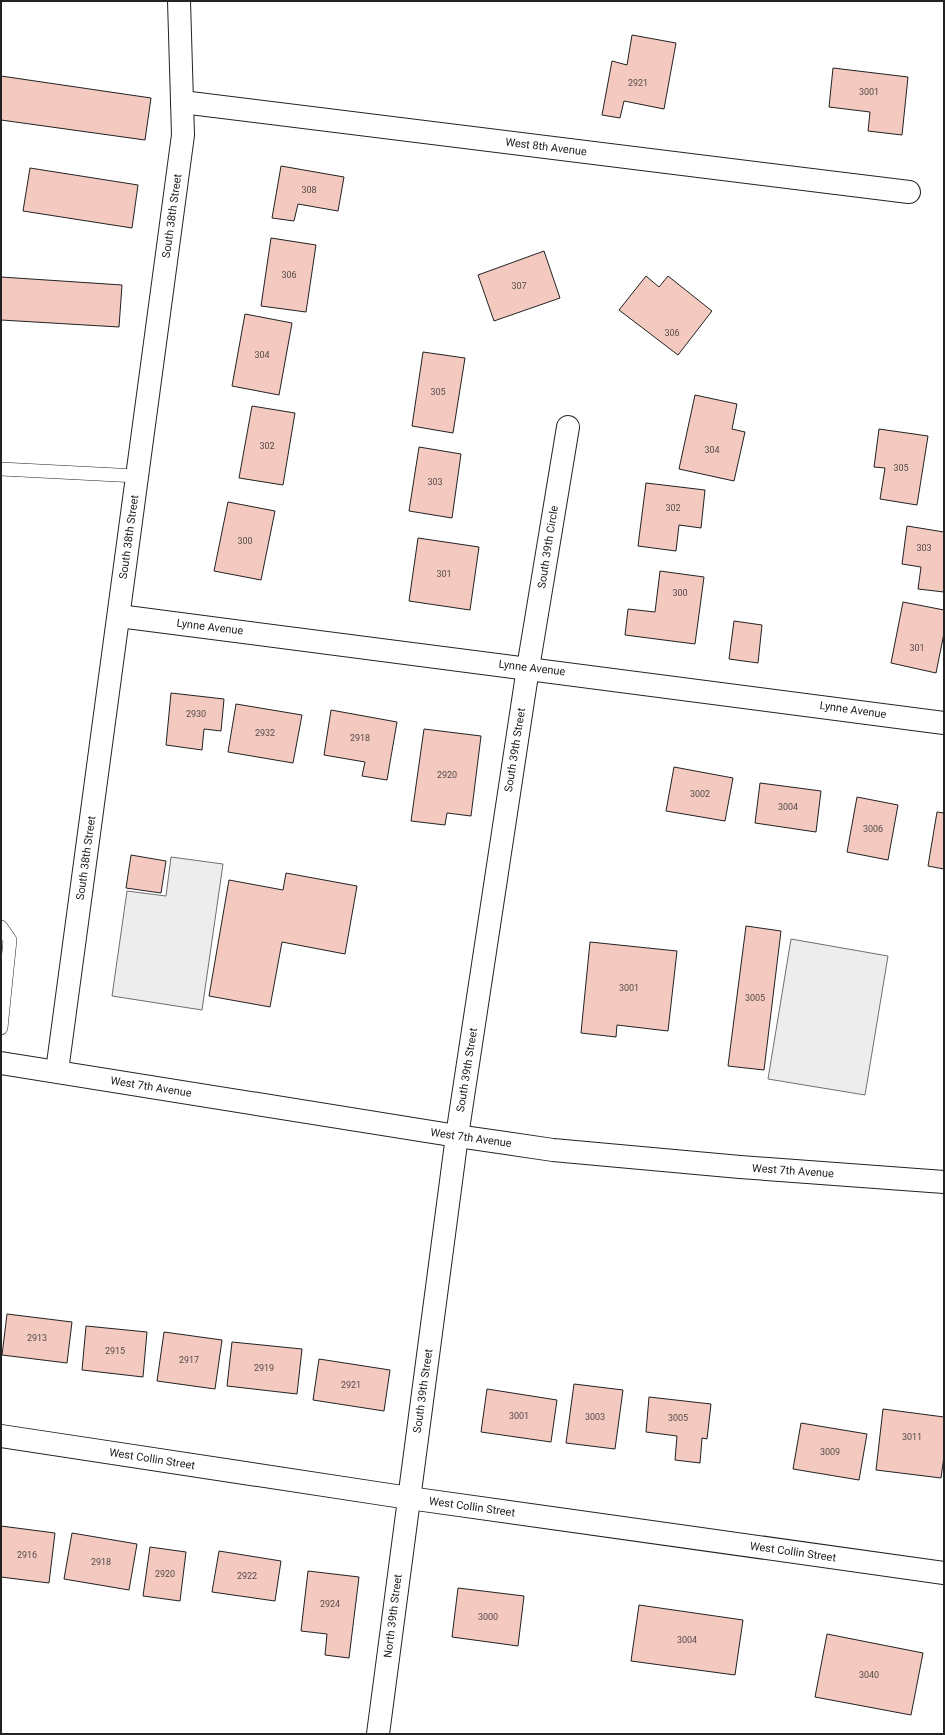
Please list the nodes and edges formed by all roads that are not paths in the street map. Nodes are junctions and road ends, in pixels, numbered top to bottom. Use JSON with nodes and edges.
{"nodes":[{"id":1,"x":179,"y":1,"type":"edge"},
{"id":2,"x":182,"y":102,"type":"junction"},
{"id":3,"x":909,"y":192,"type":"dead end"},
{"id":4,"x":568,"y":427,"type":"dead end"},
{"id":5,"x":1,"y":469,"type":"edge"},
{"id":6,"x":137,"y":476,"type":"junction"},
{"id":7,"x":119,"y":616,"type":"junction"},
{"id":8,"x":528,"y":668,"type":"junction"},
{"id":9,"x":944,"y":722,"type":"edge"},
{"id":10,"x":1,"y":927,"type":"edge"},
{"id":11,"x":1,"y":1028,"type":"edge"},
{"id":12,"x":1,"y":1063,"type":"edge"},
{"id":13,"x":57,"y":1072,"type":"junction"},
{"id":14,"x":456,"y":1136,"type":"junction"},
{"id":15,"x":944,"y":1182,"type":"edge"},
{"id":16,"x":1,"y":1436,"type":"edge"},
{"id":17,"x":408,"y":1498,"type":"junction"},
{"id":18,"x":944,"y":1573,"type":"edge"},
{"id":19,"x":378,"y":1734,"type":"edge"}],
"edges":[{"from":1,"to":2,"type":"street","name":"South 38th Street"},
{"from":2,"to":3,"type":"street","name":"West 8th Avenue"},
{"from":2,"to":6,"type":"street","name":"South 38th Street"},
{"from":4,"to":8,"type":"street","name":"South 39th Circle"},
{"from":5,"to":6,"type":"lane"},
{"from":6,"to":7,"type":"street","name":"South 38th Street"},
{"from":7,"to":8,"type":"street","name":"Lynne Avenue"},
{"from":7,"to":13,"type":"street","name":"South 38th Street"},
{"from":8,"to":9,"type":"street","name":"Lynne Avenue"},
{"from":8,"to":14,"type":"street","name":"South 39th Street"},
{"from":10,"to":11,"type":"lane"},
{"from":12,"to":13,"type":"street","name":"West 7th Avenue"},
{"from":13,"to":14,"type":"street","name":"West 7th Avenue"},
{"from":14,"to":15,"type":"street","name":"West 7th Avenue"},
{"from":14,"to":17,"type":"street","name":"South 39th Street"},
{"from":16,"to":17,"type":"street","name":"West Collin Street"},
{"from":17,"to":18,"type":"street","name":"West Collin Street"},
{"from":17,"to":19,"type":"street","name":"North 39th Street"}]}
